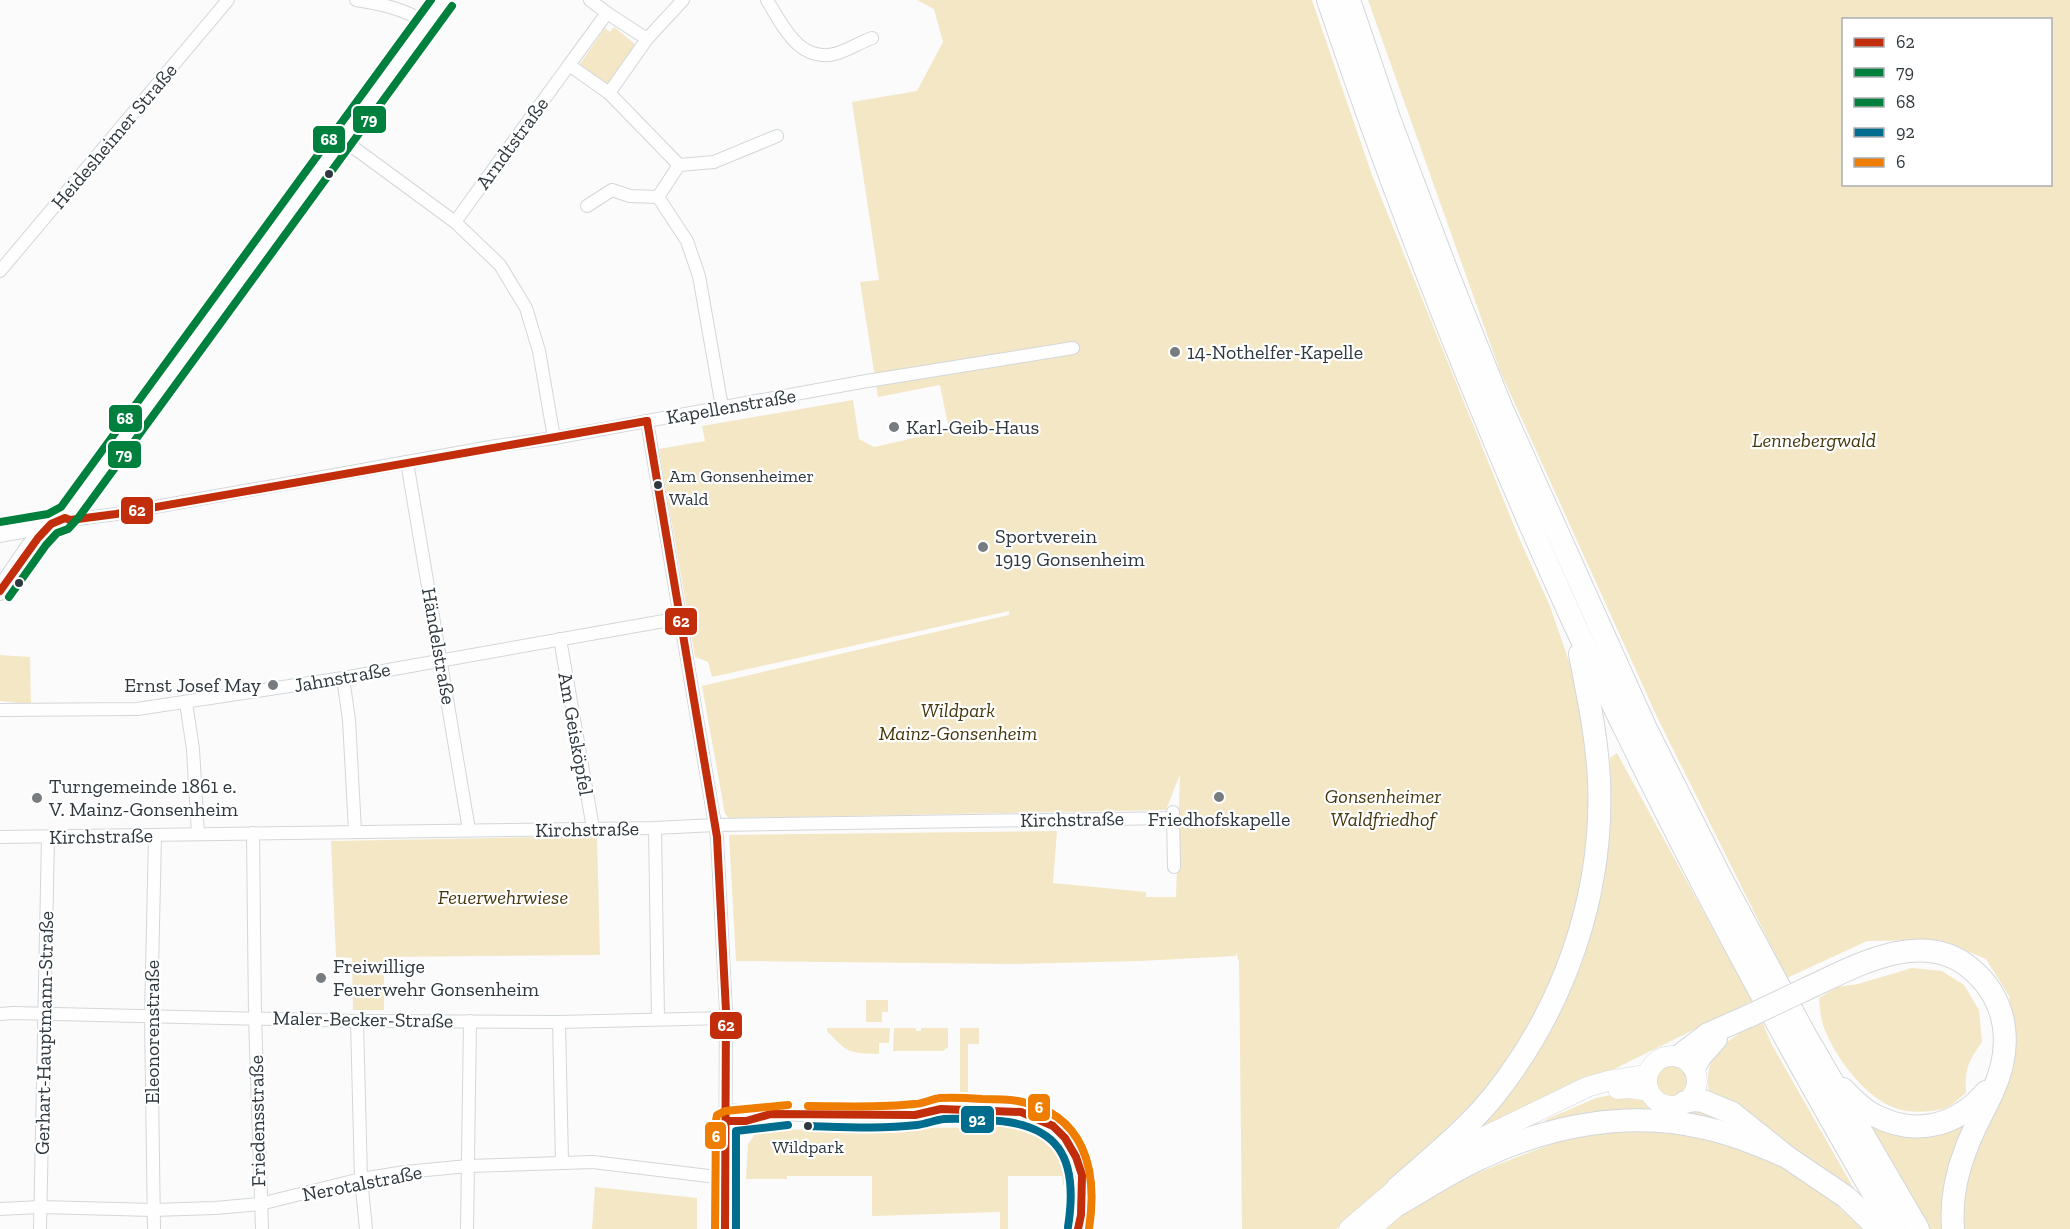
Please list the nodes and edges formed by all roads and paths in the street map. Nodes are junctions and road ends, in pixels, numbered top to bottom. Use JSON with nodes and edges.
{"nodes":[{"id":1,"x":228,"y":0,"type":"edge"},
{"id":2,"x":356,"y":0,"type":"edge"},
{"id":3,"x":444,"y":0,"type":"edge"},
{"id":4,"x":590,"y":0,"type":"edge"},
{"id":5,"x":683,"y":0,"type":"edge"},
{"id":6,"x":766,"y":0,"type":"edge"},
{"id":7,"x":1328,"y":0,"type":"edge"},
{"id":8,"x":1349,"y":0,"type":"edge"},
{"id":9,"x":607,"y":13,"type":"junction"},
{"id":10,"x":427,"y":23,"type":"junction"},
{"id":11,"x":872,"y":38,"type":"dead end"},
{"id":12,"x":647,"y":39,"type":"junction"},
{"id":13,"x":569,"y":65,"type":"junction"},
{"id":14,"x":609,"y":93,"type":"junction"},
{"id":15,"x":777,"y":136,"type":"dead end"},
{"id":16,"x":342,"y":139,"type":"junction"},
{"id":17,"x":680,"y":165,"type":"junction"},
{"id":18,"x":658,"y":197,"type":"junction"},
{"id":19,"x":587,"y":206,"type":"dead end"},
{"id":20,"x":454,"y":222,"type":"junction"},
{"id":21,"x":0,"y":271,"type":"edge"},
{"id":22,"x":1073,"y":348,"type":"dead end"},
{"id":23,"x":722,"y":407,"type":"junction"},
{"id":24,"x":647,"y":421,"type":"junction"},
{"id":25,"x":554,"y":438,"type":"junction"},
{"id":26,"x":407,"y":462,"type":"junction"},
{"id":27,"x":58,"y":521,"type":"junction"},
{"id":28,"x":0,"y":533,"type":"edge"},
{"id":29,"x":0,"y":591,"type":"edge"},
{"id":30,"x":681,"y":618,"type":"junction"},
{"id":31,"x":1574,"y":623,"type":"junction"},
{"id":32,"x":560,"y":639,"type":"junction"},
{"id":33,"x":442,"y":659,"type":"junction"},
{"id":34,"x":343,"y":678,"type":"junction"},
{"id":35,"x":186,"y":703,"type":"junction"},
{"id":36,"x":0,"y":710,"type":"edge"},
{"id":37,"x":715,"y":825,"type":"junction"},
{"id":38,"x":593,"y":828,"type":"junction"},
{"id":39,"x":655,"y":828,"type":"junction"},
{"id":40,"x":469,"y":830,"type":"junction"},
{"id":41,"x":355,"y":831,"type":"junction"},
{"id":42,"x":253,"y":832,"type":"junction"},
{"id":43,"x":198,"y":834,"type":"junction"},
{"id":44,"x":155,"y":835,"type":"junction"},
{"id":45,"x":0,"y":837,"type":"edge"},
{"id":46,"x":48,"y":837,"type":"junction"},
{"id":47,"x":1174,"y":867,"type":"dead end"},
{"id":48,"x":0,"y":1014,"type":"edge"},
{"id":49,"x":45,"y":1014,"type":"junction"},
{"id":50,"x":151,"y":1017,"type":"junction"},
{"id":51,"x":255,"y":1017,"type":"junction"},
{"id":52,"x":726,"y":1018,"type":"junction"},
{"id":53,"x":658,"y":1019,"type":"junction"},
{"id":54,"x":357,"y":1021,"type":"junction"},
{"id":55,"x":470,"y":1021,"type":"junction"},
{"id":56,"x":558,"y":1023,"type":"junction"},
{"id":57,"x":1687,"y":1062,"type":"junction"},
{"id":58,"x":2003,"y":1062,"type":"junction"},
{"id":59,"x":1826,"y":1072,"type":"junction"},
{"id":60,"x":1648,"y":1083,"type":"junction"},
{"id":61,"x":1685,"y":1102,"type":"junction"},
{"id":62,"x":726,"y":1116,"type":"junction"},
{"id":63,"x":1787,"y":1157,"type":"junction"},
{"id":64,"x":562,"y":1162,"type":"junction"},
{"id":65,"x":468,"y":1166,"type":"junction"},
{"id":66,"x":725,"y":1178,"type":"junction"},
{"id":67,"x":361,"y":1179,"type":"junction"},
{"id":68,"x":1397,"y":1196,"type":"junction"},
{"id":69,"x":260,"y":1204,"type":"junction"},
{"id":70,"x":40,"y":1207,"type":"junction"},
{"id":71,"x":0,"y":1209,"type":"edge"},
{"id":72,"x":153,"y":1210,"type":"junction"},
{"id":73,"x":40,"y":1229,"type":"edge"},
{"id":74,"x":154,"y":1229,"type":"edge"},
{"id":75,"x":262,"y":1229,"type":"edge"},
{"id":76,"x":366,"y":1229,"type":"edge"},
{"id":77,"x":467,"y":1229,"type":"edge"},
{"id":78,"x":725,"y":1229,"type":"edge"},
{"id":79,"x":1078,"y":1229,"type":"edge"},
{"id":80,"x":1349,"y":1229,"type":"edge"},
{"id":81,"x":1370,"y":1229,"type":"edge"},
{"id":82,"x":1879,"y":1229,"type":"edge"},
{"id":83,"x":1894,"y":1229,"type":"edge"},
{"id":84,"x":1918,"y":1229,"type":"edge"},
{"id":85,"x":1953,"y":1229,"type":"edge"}],
"edges":[{"from":1,"to":21,"type":"street","name":"Heidesheimer Straße"},
{"from":2,"to":10,"type":"street"},
{"from":3,"to":10,"type":"main road"},
{"from":4,"to":9,"type":"street"},
{"from":5,"to":12,"type":"street"},
{"from":6,"to":11,"type":"street"},
{"from":7,"to":31,"type":"highway"},
{"from":8,"to":59,"type":"highway"},
{"from":9,"to":12,"type":"street"},
{"from":9,"to":13,"type":"street","name":"Arndtstraße"},
{"from":10,"to":16,"type":"main road"},
{"from":12,"to":14,"type":"street"},
{"from":13,"to":14,"type":"street"},
{"from":13,"to":20,"type":"street","name":"Arndtstraße"},
{"from":14,"to":17,"type":"street"},
{"from":15,"to":17,"type":"street"},
{"from":16,"to":20,"type":"street"},
{"from":16,"to":27,"type":"main road"},
{"from":17,"to":18,"type":"street"},
{"from":18,"to":19,"type":"street"},
{"from":18,"to":23,"type":"street"},
{"from":20,"to":25,"type":"street"},
{"from":22,"to":23,"type":"street","name":"Kapellenstraße"},
{"from":23,"to":24,"type":"street","name":"Kapellenstraße"},
{"from":24,"to":25,"type":"street","name":"Kapellenstraße"},
{"from":24,"to":30,"type":"street"},
{"from":25,"to":26,"type":"street","name":"Kapellenstraße"},
{"from":26,"to":27,"type":"street","name":"Kapellenstraße"},
{"from":26,"to":33,"type":"street","name":"Händelstraße"},
{"from":27,"to":28,"type":"main road","name":"Kapellenstraße"},
{"from":27,"to":29,"type":"main road"},
{"from":30,"to":32,"type":"street","name":"Jahnstraße"},
{"from":30,"to":37,"type":"street"},
{"from":31,"to":68,"type":"highway"},
{"from":31,"to":83,"type":"highway"},
{"from":32,"to":33,"type":"street","name":"Jahnstraße"},
{"from":32,"to":38,"type":"street","name":"Am Geisköpfel"},
{"from":33,"to":34,"type":"street","name":"Jahnstraße"},
{"from":33,"to":40,"type":"street","name":"Händelstraße"},
{"from":34,"to":35,"type":"street","name":"Jahnstraße"},
{"from":34,"to":41,"type":"street"},
{"from":35,"to":36,"type":"street","name":"Jahnstraße"},
{"from":35,"to":43,"type":"street"},
{"from":37,"to":39,"type":"street","name":"Kirchstraße"},
{"from":37,"to":47,"type":"street","name":"Kirchstraße"},
{"from":37,"to":52,"type":"street"},
{"from":38,"to":39,"type":"street","name":"Kirchstraße"},
{"from":38,"to":40,"type":"street","name":"Kirchstraße"},
{"from":39,"to":53,"type":"street"},
{"from":40,"to":41,"type":"street","name":"Kirchstraße"},
{"from":41,"to":42,"type":"street","name":"Kirchstraße"},
{"from":42,"to":43,"type":"street","name":"Kirchstraße"},
{"from":42,"to":51,"type":"street","name":"Friedensstraße"},
{"from":43,"to":44,"type":"street","name":"Kirchstraße"},
{"from":44,"to":46,"type":"street","name":"Kirchstraße"},
{"from":44,"to":50,"type":"street","name":"Eleonorenstraße"},
{"from":45,"to":46,"type":"street","name":"Kirchstraße"},
{"from":46,"to":49,"type":"street","name":"Gerhart-Hauptmann-Straße"},
{"from":48,"to":49,"type":"street","name":"Maler-Becker-Straße"},
{"from":49,"to":50,"type":"street","name":"Maler-Becker-Straße"},
{"from":49,"to":70,"type":"street","name":"Gerhart-Hauptmann-Straße"},
{"from":50,"to":51,"type":"street","name":"Maler-Becker-Straße"},
{"from":50,"to":72,"type":"street","name":"Eleonorenstraße"},
{"from":51,"to":54,"type":"street","name":"Maler-Becker-Straße"},
{"from":51,"to":69,"type":"street","name":"Friedensstraße"},
{"from":52,"to":53,"type":"street","name":"Maler-Becker-Straße"},
{"from":52,"to":62,"type":"street"},
{"from":53,"to":56,"type":"street","name":"Maler-Becker-Straße"},
{"from":54,"to":55,"type":"street","name":"Maler-Becker-Straße"},
{"from":54,"to":67,"type":"street"},
{"from":55,"to":56,"type":"street","name":"Maler-Becker-Straße"},
{"from":55,"to":65,"type":"street"},
{"from":56,"to":64,"type":"street"},
{"from":57,"to":58,"type":"highway","bridge":true},
{"from":57,"to":60,"type":"main road"},
{"from":57,"to":61,"type":"main road"},
{"from":58,"to":59,"type":"highway"},
{"from":58,"to":85,"type":"highway"},
{"from":59,"to":84,"type":"highway"},
{"from":60,"to":61,"type":"main road"},
{"from":60,"to":68,"type":"main road"},
{"from":61,"to":63,"type":"highway"},
{"from":62,"to":66,"type":"street"},
{"from":62,"to":79,"type":"street"},
{"from":63,"to":68,"type":"highway"},
{"from":63,"to":82,"type":"highway"},
{"from":64,"to":65,"type":"street","name":"Nerotalstraße"},
{"from":64,"to":66,"type":"street","name":"Nerotalstraße"},
{"from":65,"to":67,"type":"street","name":"Nerotalstraße"},
{"from":65,"to":77,"type":"street"},
{"from":66,"to":78,"type":"street"},
{"from":67,"to":69,"type":"street","name":"Nerotalstraße"},
{"from":67,"to":76,"type":"street"},
{"from":68,"to":80,"type":"main road"},
{"from":68,"to":81,"type":"main road"},
{"from":69,"to":72,"type":"street","name":"Nerotalstraße"},
{"from":69,"to":75,"type":"street","name":"Friedensstraße"},
{"from":70,"to":71,"type":"street","name":"Nerotalstraße"},
{"from":70,"to":72,"type":"street","name":"Nerotalstraße"},
{"from":70,"to":73,"type":"street","name":"Gerhart-Hauptmann-Straße"},
{"from":72,"to":74,"type":"street","name":"Eleonorenstraße"}]}
